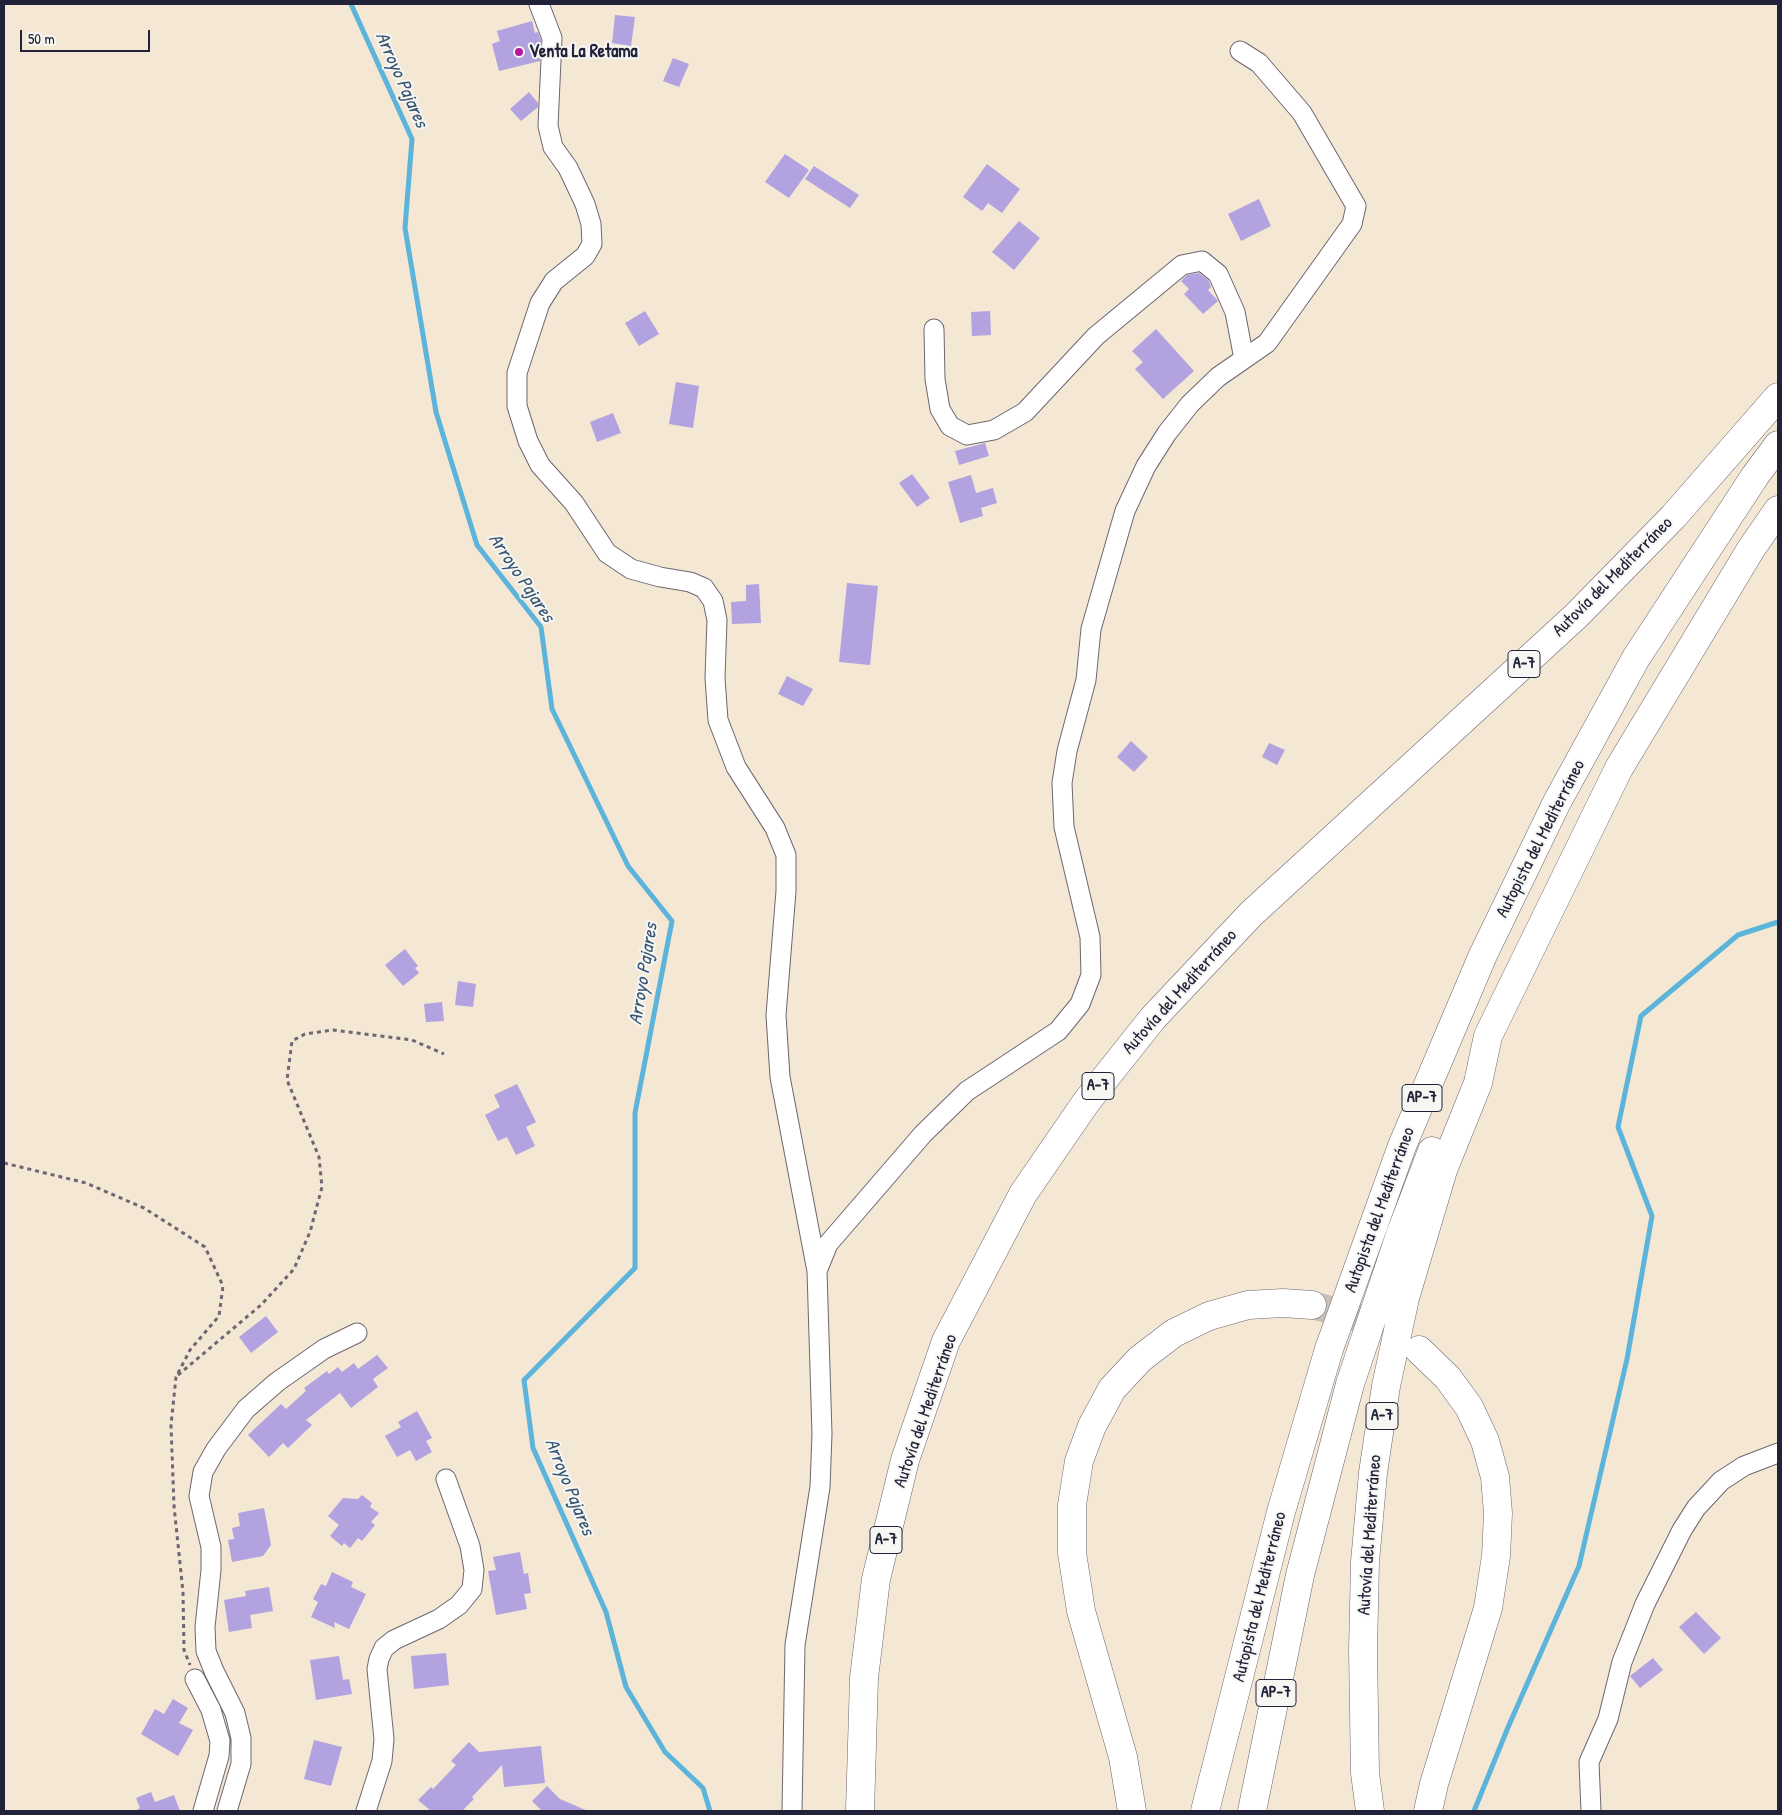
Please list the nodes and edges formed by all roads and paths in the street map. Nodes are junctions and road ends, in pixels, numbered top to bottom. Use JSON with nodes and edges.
{"nodes":[{"id":1,"x":539,"y":4,"type":"edge"},
{"id":2,"x":1240,"y":51,"type":"dead end"},
{"id":3,"x":934,"y":330,"type":"dead end"},
{"id":4,"x":1244,"y":359,"type":"junction"},
{"id":5,"x":1778,"y":397,"type":"edge"},
{"id":6,"x":1778,"y":444,"type":"edge"},
{"id":7,"x":1778,"y":510,"type":"edge"},
{"id":8,"x":1488,"y":1036,"type":"junction"},
{"id":9,"x":444,"y":1054,"type":"dead end"},
{"id":10,"x":4,"y":1163,"type":"edge"},
{"id":11,"x":817,"y":1271,"type":"junction"},
{"id":12,"x":1312,"y":1305,"type":"tunnel mouth"},
{"id":13,"x":357,"y":1333,"type":"dead end"},
{"id":14,"x":1419,"y":1350,"type":"dead end"},
{"id":15,"x":176,"y":1377,"type":"junction"},
{"id":16,"x":1778,"y":1453,"type":"edge"},
{"id":17,"x":446,"y":1479,"type":"dead end"},
{"id":18,"x":195,"y":1679,"type":"joint"},
{"id":19,"x":202,"y":1811,"type":"edge"},
{"id":20,"x":227,"y":1811,"type":"edge"},
{"id":21,"x":366,"y":1811,"type":"edge"},
{"id":22,"x":792,"y":1811,"type":"edge"},
{"id":23,"x":860,"y":1811,"type":"edge"},
{"id":24,"x":1132,"y":1811,"type":"edge"},
{"id":25,"x":1205,"y":1811,"type":"edge"},
{"id":26,"x":1252,"y":1811,"type":"edge"},
{"id":27,"x":1370,"y":1811,"type":"edge"},
{"id":28,"x":1428,"y":1811,"type":"edge"},
{"id":29,"x":1591,"y":1811,"type":"edge"}],
"edges":[{"from":1,"to":11,"type":"street"},
{"from":2,"to":4,"type":"street"},
{"from":3,"to":4,"type":"street"},
{"from":4,"to":11,"type":"street"},
{"from":5,"to":23,"type":"highway","name":"Autovía del Mediterráneo","number":"A-7"},
{"from":6,"to":25,"type":"highway","name":"Autopista del Mediterráneo","number":"AP-7"},
{"from":7,"to":8,"type":"highway","name":"Autovía del Mediterráneo","number":"A-7"},
{"from":8,"to":26,"type":"highway","name":"Autopista del Mediterráneo","number":"AP-7"},
{"from":8,"to":27,"type":"highway","name":"Autovía del Mediterráneo","number":"A-7"},
{"from":9,"to":15,"type":"path"},
{"from":10,"to":15,"type":"path"},
{"from":11,"to":22,"type":"street"},
{"from":12,"to":24,"type":"highway"},
{"from":13,"to":20,"type":"street"},
{"from":14,"to":28,"type":"highway"},
{"from":15,"to":18,"type":"path"},
{"from":16,"to":29,"type":"street"},
{"from":17,"to":21,"type":"street"},
{"from":18,"to":19,"type":"street"}]}
